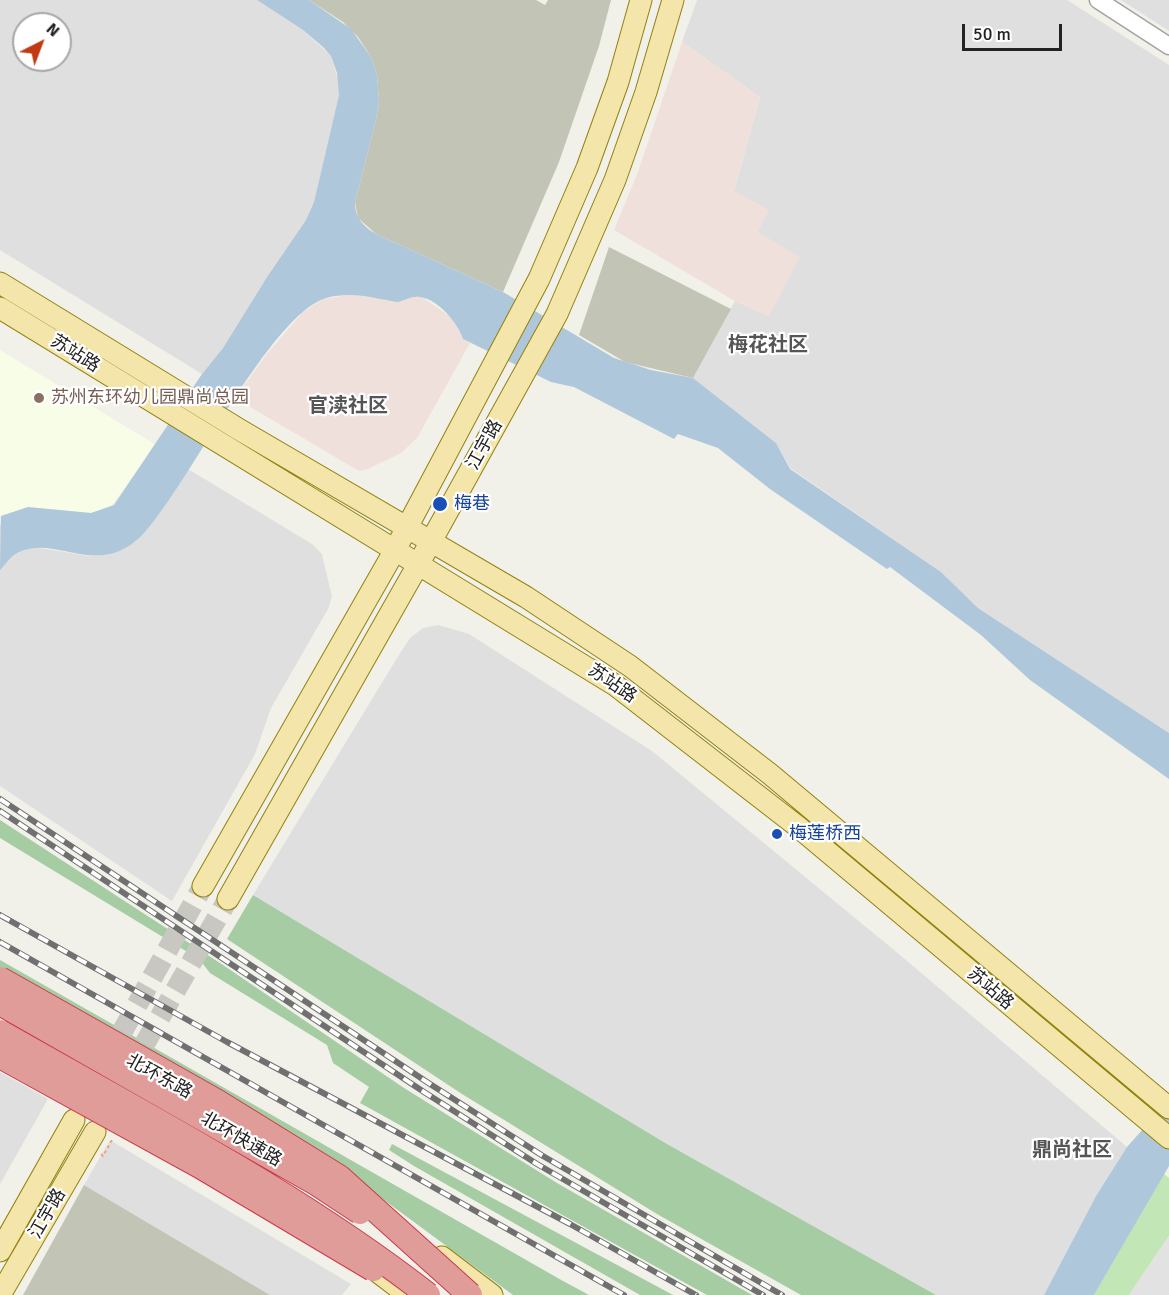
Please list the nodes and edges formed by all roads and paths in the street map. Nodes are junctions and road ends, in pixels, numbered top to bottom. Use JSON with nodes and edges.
{"nodes":[{"id":1,"x":641,"y":0,"type":"edge"},
{"id":2,"x":673,"y":0,"type":"edge"},
{"id":3,"x":1098,"y":0,"type":"edge"},
{"id":4,"x":1169,"y":46,"type":"edge"},
{"id":5,"x":0,"y":283,"type":"edge"},
{"id":6,"x":0,"y":308,"type":"edge"},
{"id":7,"x":407,"y":527,"type":"junction"},
{"id":8,"x":432,"y":540,"type":"junction"},
{"id":9,"x":395,"y":550,"type":"junction"},
{"id":10,"x":419,"y":564,"type":"junction"},
{"id":11,"x":203,"y":886,"type":"tunnel mouth"},
{"id":12,"x":228,"y":899,"type":"tunnel mouth"},
{"id":13,"x":0,"y":979,"type":"edge"},
{"id":14,"x":0,"y":987,"type":"edge"},
{"id":15,"x":0,"y":1003,"type":"edge"},
{"id":16,"x":0,"y":1032,"type":"edge"},
{"id":17,"x":0,"y":1049,"type":"edge"},
{"id":18,"x":0,"y":1056,"type":"edge"},
{"id":19,"x":1164,"y":1104,"type":"edge"},
{"id":20,"x":74,"y":1120,"type":"dead end"},
{"id":21,"x":104,"y":1134,"type":"joint"},
{"id":22,"x":1169,"y":1138,"type":"edge"},
{"id":23,"x":103,"y":1155,"type":"dead end"},
{"id":24,"x":0,"y":1251,"type":"edge"},
{"id":25,"x":0,"y":1295,"type":"edge"},
{"id":26,"x":408,"y":1295,"type":"edge"},
{"id":27,"x":418,"y":1295,"type":"edge"},
{"id":28,"x":428,"y":1295,"type":"edge"},
{"id":29,"x":470,"y":1295,"type":"edge"},
{"id":30,"x":492,"y":1295,"type":"edge"}],
"edges":[{"from":1,"to":7,"type":"main road","name":"江宇路"},
{"from":2,"to":8,"type":"main road","name":"江宇路"},
{"from":3,"to":4,"type":"street"},
{"from":5,"to":7,"type":"main road","name":"苏站路"},
{"from":6,"to":9,"type":"main road","name":"苏站路"},
{"from":7,"to":8,"type":"main road","name":"苏站路"},
{"from":7,"to":9,"type":"main road","name":"江宇路"},
{"from":8,"to":10,"type":"main road","name":"江宇路"},
{"from":8,"to":19,"type":"main road","name":"苏站路"},
{"from":9,"to":10,"type":"main road","name":"苏站路"},
{"from":9,"to":11,"type":"main road","name":"江宇路"},
{"from":10,"to":12,"type":"main road","name":"江宇路"},
{"from":10,"to":22,"type":"main road","name":"苏站路"},
{"from":13,"to":29,"type":"highway","bridge":true},
{"from":14,"to":30,"type":"main road","name":"北环东路"},
{"from":15,"to":29,"type":"highway","name":"北环快速路","bridge":true},
{"from":16,"to":28,"type":"highway","name":"北环快速路","bridge":true},
{"from":17,"to":26,"type":"main road"},
{"from":18,"to":27,"type":"highway","bridge":true},
{"from":20,"to":24,"type":"main road","name":"江宇路"},
{"from":21,"to":23,"type":"path"},
{"from":21,"to":25,"type":"main road","name":"江宇路"}]}
